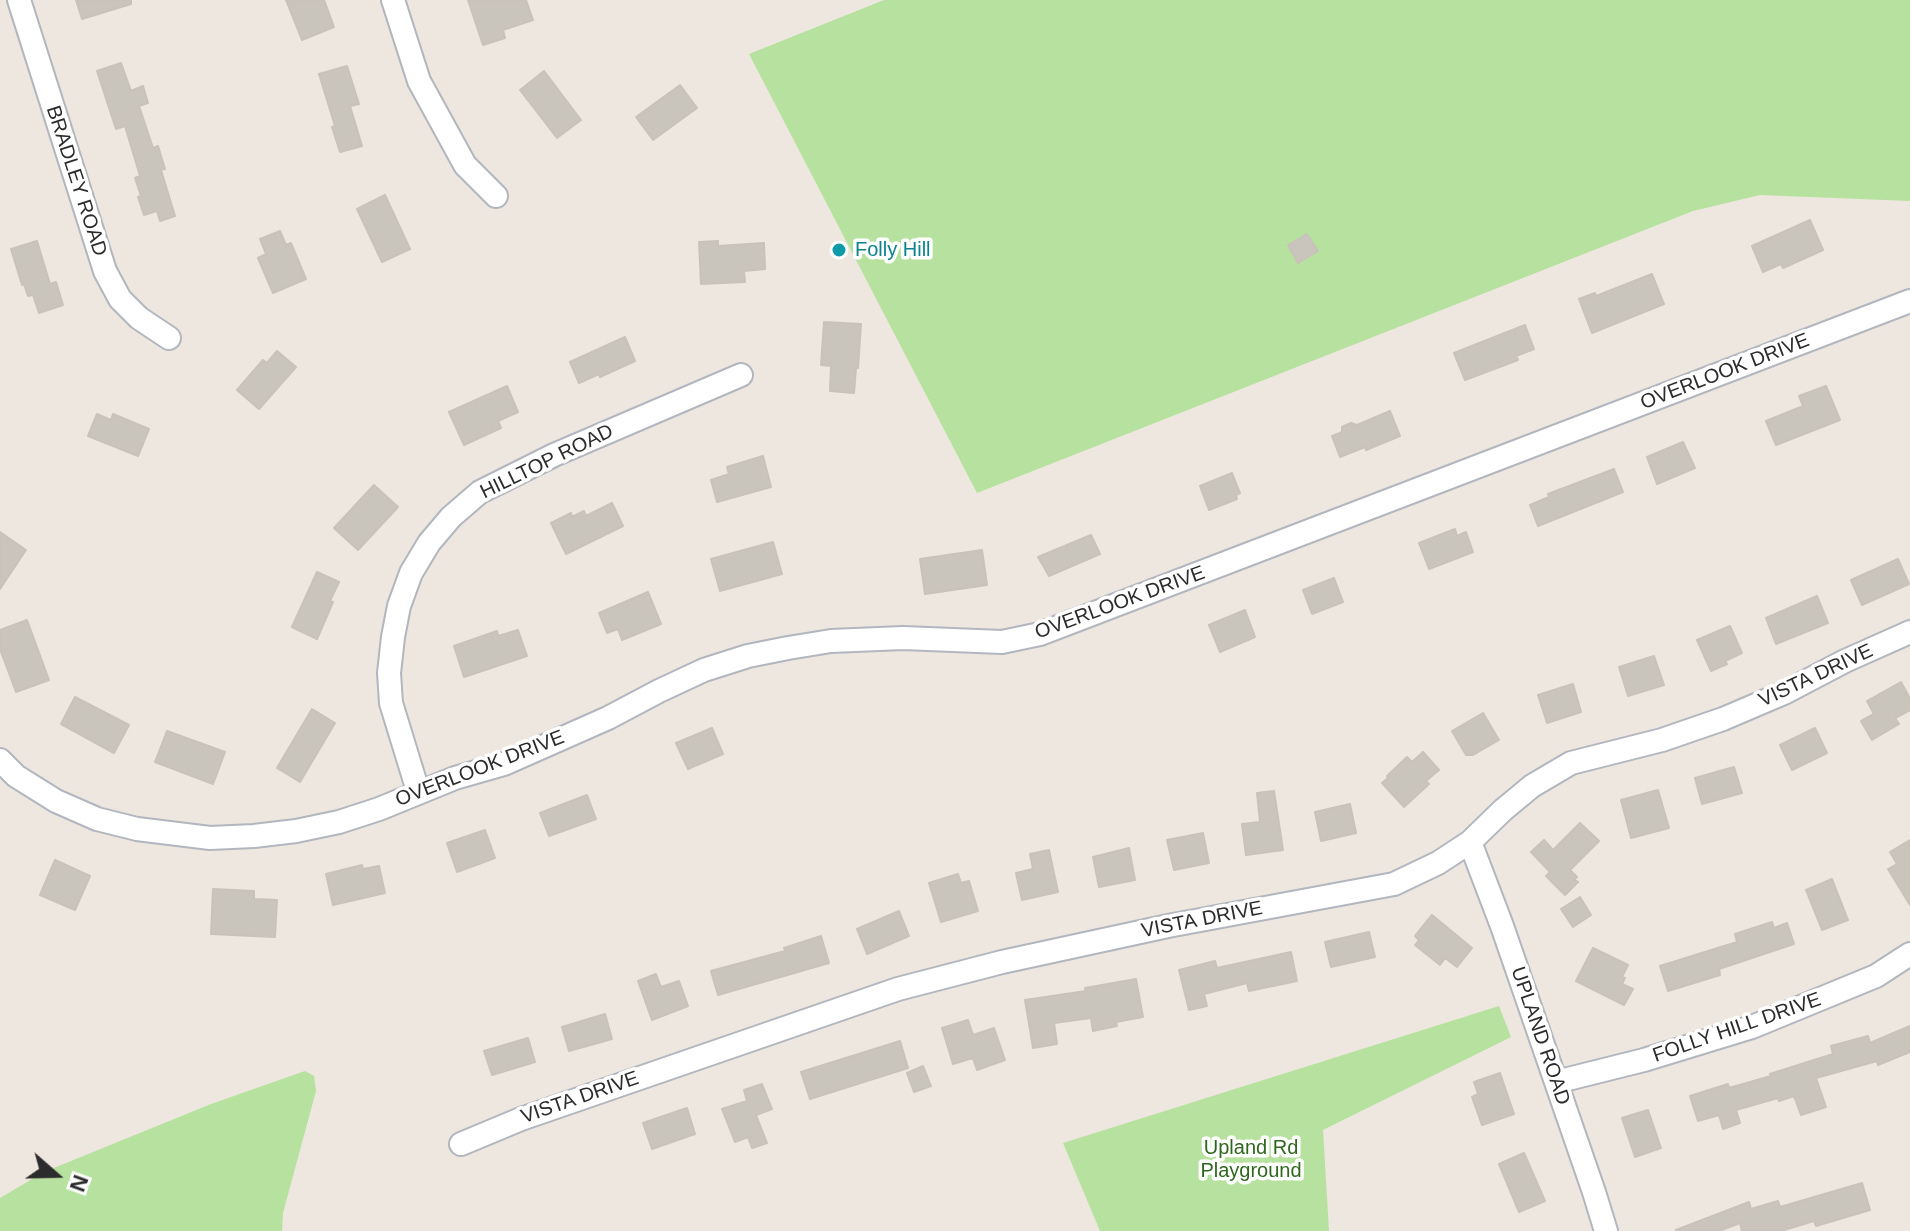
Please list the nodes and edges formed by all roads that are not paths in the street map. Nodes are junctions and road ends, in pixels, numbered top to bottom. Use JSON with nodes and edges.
{"nodes":[{"id":1,"x":19,"y":0,"type":"edge"},
{"id":2,"x":393,"y":0,"type":"edge"},
{"id":3,"x":496,"y":196,"type":"dead end"},
{"id":4,"x":1910,"y":301,"type":"edge"},
{"id":5,"x":169,"y":338,"type":"dead end"},
{"id":6,"x":741,"y":375,"type":"dead end"},
{"id":7,"x":1910,"y":632,"type":"edge"},
{"id":8,"x":0,"y":760,"type":"edge"},
{"id":9,"x":418,"y":791,"type":"junction"},
{"id":10,"x":1470,"y":842,"type":"junction"},
{"id":11,"x":1910,"y":954,"type":"edge"},
{"id":12,"x":1556,"y":1082,"type":"junction"},
{"id":13,"x":461,"y":1144,"type":"dead end"},
{"id":14,"x":1606,"y":1231,"type":"edge"}],
"edges":[{"from":1,"to":5,"type":"street","name":"BRADLEY ROAD"},
{"from":2,"to":3,"type":"street"},
{"from":4,"to":9,"type":"street","name":"OVERLOOK DRIVE"},
{"from":6,"to":9,"type":"street","name":"HILLTOP ROAD"},
{"from":7,"to":10,"type":"street","name":"VISTA DRIVE"},
{"from":8,"to":9,"type":"street","name":"OVERLOOK DRIVE"},
{"from":10,"to":12,"type":"street","name":"UPLAND ROAD"},
{"from":10,"to":13,"type":"street","name":"VISTA DRIVE"},
{"from":11,"to":12,"type":"street","name":"FOLLY HILL DRIVE"},
{"from":12,"to":14,"type":"street","name":"UPLAND ROAD"}]}
